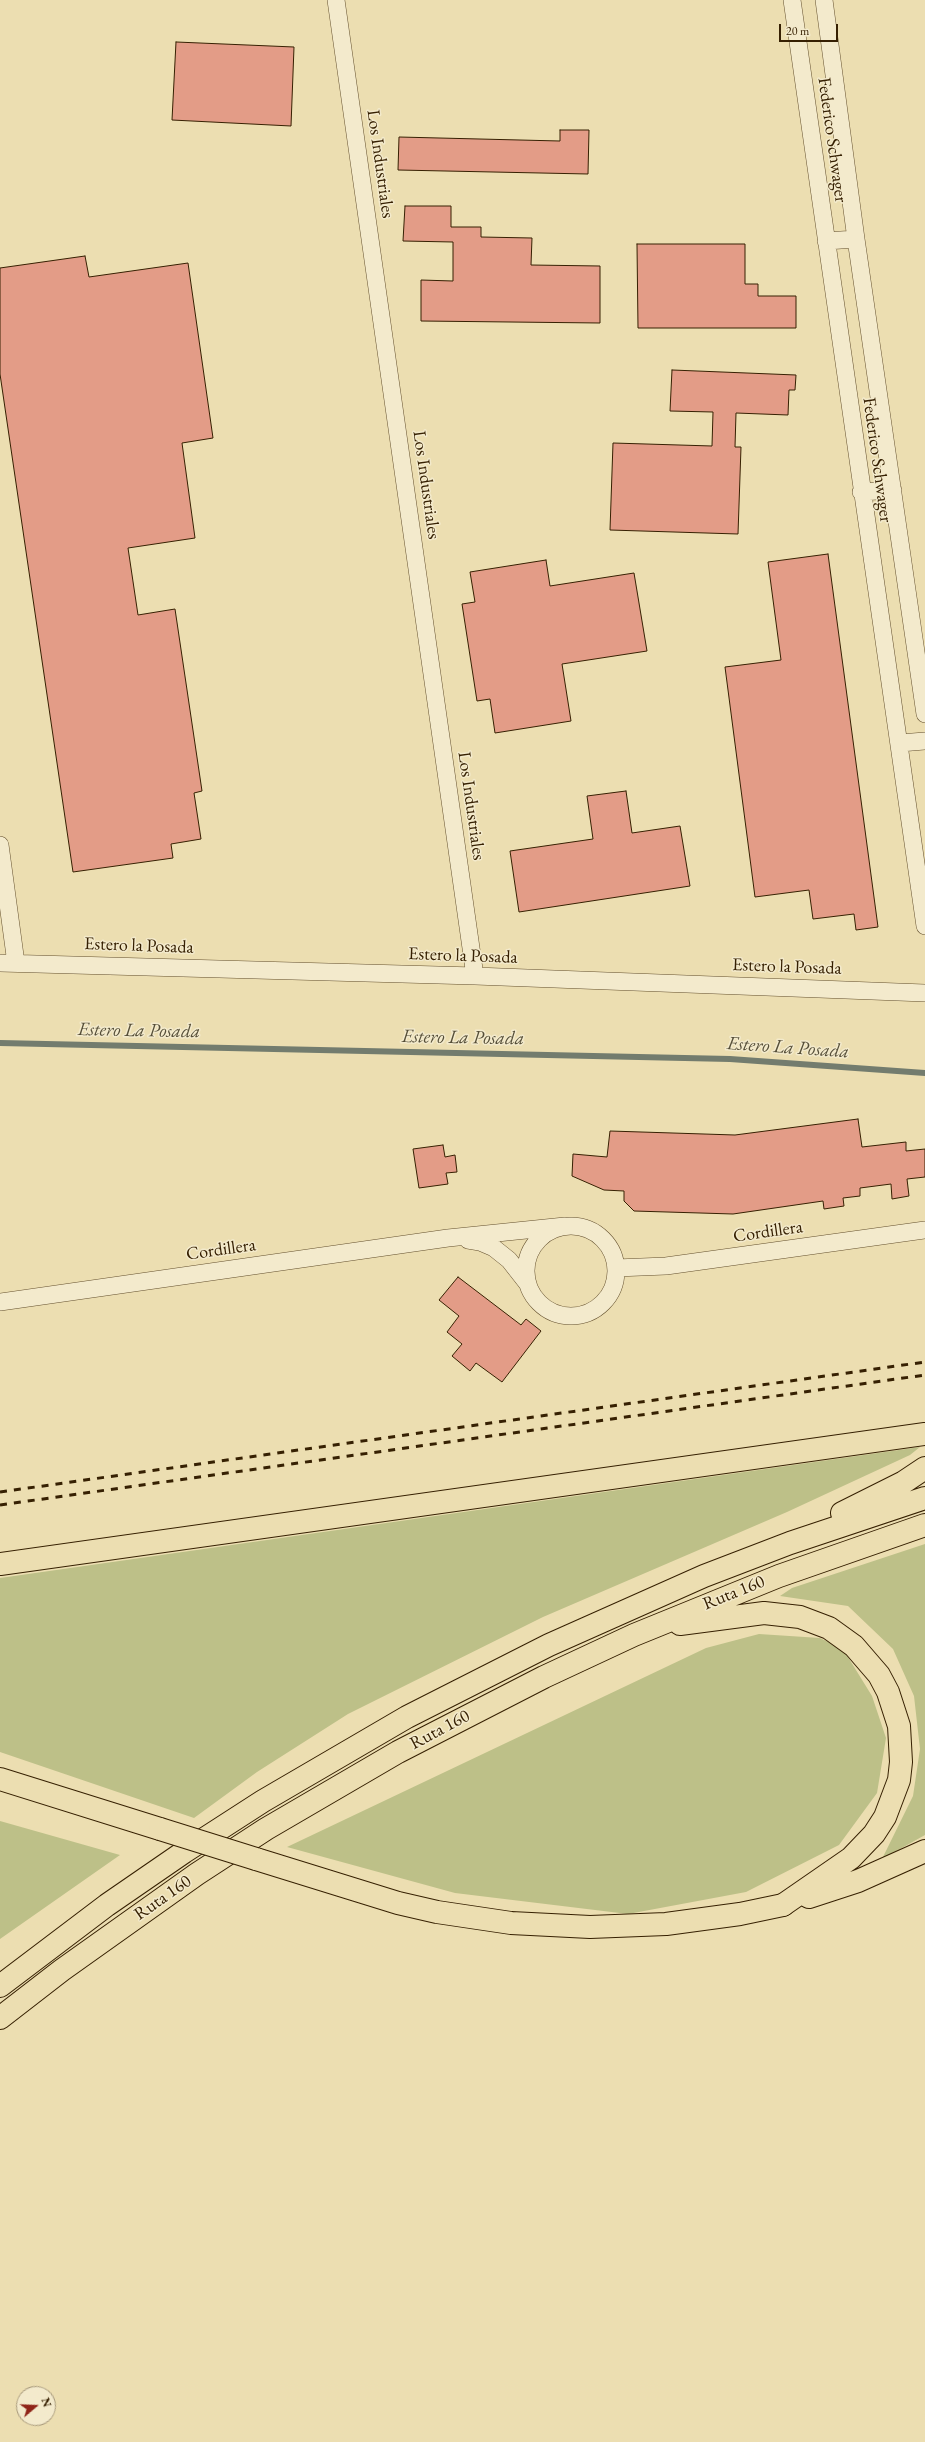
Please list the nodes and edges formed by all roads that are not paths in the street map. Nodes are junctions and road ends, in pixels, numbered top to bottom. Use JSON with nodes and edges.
{"nodes":[{"id":1,"x":336,"y":0,"type":"edge"},
{"id":2,"x":792,"y":0,"type":"edge"},
{"id":3,"x":824,"y":0,"type":"edge"},
{"id":4,"x":856,"y":238,"type":"junction"},
{"id":5,"x":826,"y":241,"type":"junction"},
{"id":6,"x":893,"y":490,"type":"junction"},
{"id":7,"x":861,"y":492,"type":"junction"},
{"id":8,"x":925,"y":714,"type":"edge"},
{"id":9,"x":925,"y":741,"type":"edge"},
{"id":10,"x":900,"y":743,"type":"junction"},
{"id":11,"x":0,"y":845,"type":"edge"},
{"id":12,"x":925,"y":926,"type":"edge"},
{"id":13,"x":8,"y":963,"type":"edge"},
{"id":14,"x":475,"y":976,"type":"junction"},
{"id":15,"x":925,"y":993,"type":"edge"},
{"id":16,"x":565,"y":1226,"type":"junction"},
{"id":17,"x":925,"y":1230,"type":"edge"},
{"id":18,"x":448,"y":1238,"type":"junction"},
{"id":19,"x":616,"y":1268,"type":"junction"},
{"id":20,"x":527,"y":1283,"type":"junction"},
{"id":21,"x":0,"y":1302,"type":"edge"},
{"id":22,"x":925,"y":1434,"type":"edge"},
{"id":23,"x":925,"y":1468,"type":"edge"},
{"id":24,"x":925,"y":1498,"type":"edge"},
{"id":25,"x":925,"y":1525,"type":"edge"},
{"id":26,"x":790,"y":1543,"type":"junction"},
{"id":27,"x":0,"y":1564,"type":"edge"},
{"id":28,"x":634,"y":1635,"type":"junction"},
{"id":29,"x":0,"y":1779,"type":"edge"},
{"id":30,"x":925,"y":1851,"type":"edge"},
{"id":31,"x":783,"y":1905,"type":"junction"},
{"id":32,"x":32,"y":1961,"type":"junction"},
{"id":33,"x":0,"y":1975,"type":"edge"},
{"id":34,"x":0,"y":1986,"type":"edge"},
{"id":35,"x":0,"y":2018,"type":"edge"}],
"edges":[{"from":1,"to":14,"type":"street","name":"Los Industriales"},
{"from":2,"to":5,"type":"street","name":"Federico Schwager"},
{"from":3,"to":4,"type":"street","name":"Federico Schwager"},
{"from":4,"to":5,"type":"street"},
{"from":4,"to":6,"type":"street","name":"Federico Schwager"},
{"from":5,"to":7,"type":"street","name":"Federico Schwager"},
{"from":6,"to":7,"type":"street"},
{"from":6,"to":8,"type":"street","name":"Federico Schwager"},
{"from":7,"to":10,"type":"street","name":"Federico Schwager"},
{"from":9,"to":10,"type":"street"},
{"from":10,"to":12,"type":"street","name":"Federico Schwager"},
{"from":11,"to":13,"type":"street"},
{"from":13,"to":14,"type":"street","name":"Estero la Posada"},
{"from":14,"to":15,"type":"street","name":"Estero la Posada"},
{"from":16,"to":18,"type":"street","name":"Cordillera"},
{"from":16,"to":19,"type":"street","name":"Cordillera"},
{"from":16,"to":20,"type":"street","name":"Cordillera"},
{"from":17,"to":19,"type":"street","name":"Cordillera"},
{"from":18,"to":20,"type":"street","name":"Cordillera"},
{"from":18,"to":21,"type":"street","name":"Cordillera"},
{"from":19,"to":20,"type":"street","name":"Cordillera"},
{"from":22,"to":27,"type":"main road"},
{"from":23,"to":26,"type":"main road"},
{"from":24,"to":26,"type":"main road","name":"Ruta 160"},
{"from":25,"to":28,"type":"main road","name":"Ruta 160"},
{"from":26,"to":32,"type":"main road","name":"Ruta 160"},
{"from":28,"to":31,"type":"main road"},
{"from":28,"to":35,"type":"main road","name":"Ruta 160"},
{"from":29,"to":31,"type":"main road","bridge":true},
{"from":30,"to":31,"type":"main road"},
{"from":32,"to":33,"type":"main road"},
{"from":32,"to":34,"type":"main road","name":"Ruta 160"}]}
